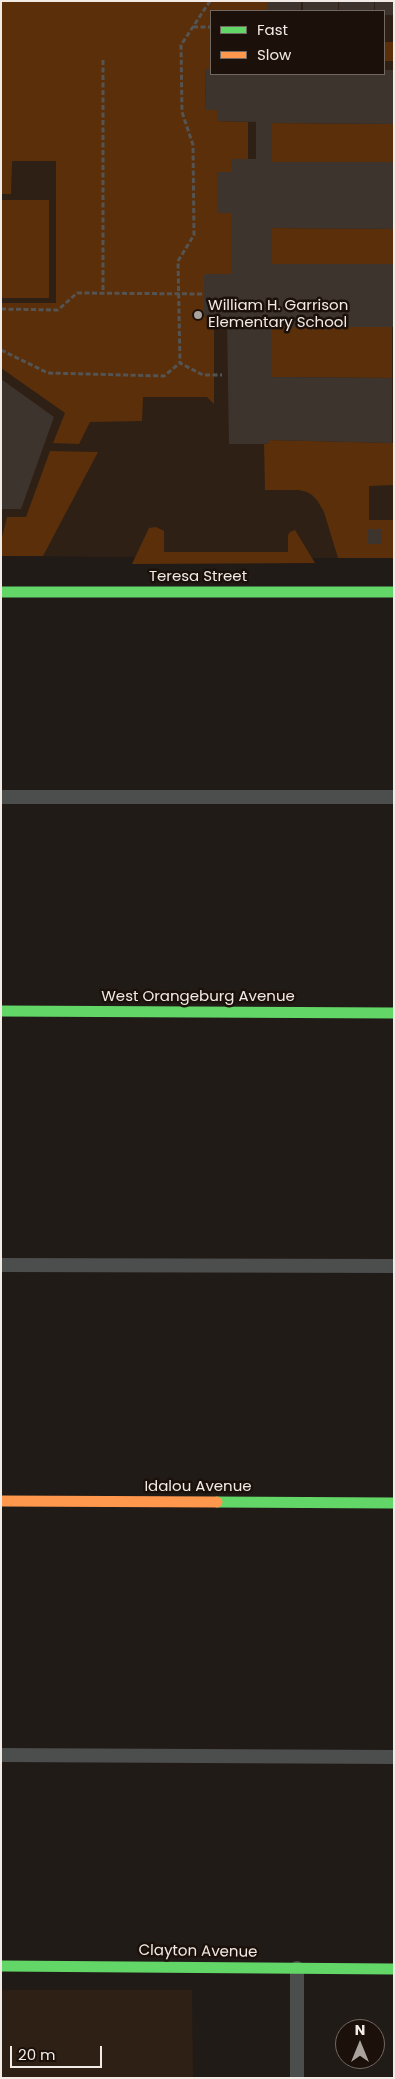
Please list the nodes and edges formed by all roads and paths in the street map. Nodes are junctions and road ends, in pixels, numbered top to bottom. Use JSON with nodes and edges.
{"nodes":[{"id":1,"x":210,"y":1,"type":"edge"},
{"id":2,"x":192,"y":27,"type":"junction"},
{"id":3,"x":210,"y":27,"type":"edge"},
{"id":4,"x":103,"y":60,"type":"dead end"},
{"id":5,"x":103,"y":293,"type":"junction"},
{"id":6,"x":180,"y":294,"type":"junction"},
{"id":7,"x":204,"y":294,"type":"dead end"},
{"id":8,"x":1,"y":309,"type":"edge"},
{"id":9,"x":1,"y":350,"type":"edge"},
{"id":10,"x":180,"y":363,"type":"junction"},
{"id":11,"x":222,"y":375,"type":"dead end"},
{"id":12,"x":1,"y":592,"type":"edge"},
{"id":13,"x":394,"y":592,"type":"edge"},
{"id":14,"x":1,"y":797,"type":"edge"},
{"id":15,"x":394,"y":797,"type":"edge"},
{"id":16,"x":1,"y":1011,"type":"edge"},
{"id":17,"x":394,"y":1012,"type":"edge"},
{"id":18,"x":1,"y":1265,"type":"edge"},
{"id":19,"x":394,"y":1266,"type":"edge"},
{"id":20,"x":1,"y":1501,"type":"edge"},
{"id":21,"x":394,"y":1503,"type":"edge"},
{"id":22,"x":1,"y":1755,"type":"edge"},
{"id":23,"x":394,"y":1757,"type":"edge"},
{"id":24,"x":1,"y":1966,"type":"edge"},
{"id":25,"x":297,"y":1968,"type":"junction"},
{"id":26,"x":394,"y":1969,"type":"edge"},
{"id":27,"x":297,"y":2078,"type":"edge"}],
"edges":[{"from":1,"to":2,"type":"path"},
{"from":2,"to":3,"type":"path"},
{"from":2,"to":6,"type":"path"},
{"from":4,"to":5,"type":"path"},
{"from":5,"to":6,"type":"path"},
{"from":5,"to":8,"type":"path"},
{"from":6,"to":7,"type":"path"},
{"from":6,"to":10,"type":"path"},
{"from":9,"to":10,"type":"path"},
{"from":10,"to":11,"type":"path"},
{"from":12,"to":13,"type":"street","name":"Teresa Street"},
{"from":14,"to":15,"type":"lane"},
{"from":16,"to":17,"type":"street","name":"West Orangeburg Avenue"},
{"from":18,"to":19,"type":"lane"},
{"from":20,"to":21,"type":"street","name":"Idalou Avenue"},
{"from":22,"to":23,"type":"lane"},
{"from":24,"to":25,"type":"street","name":"Clayton Avenue"},
{"from":25,"to":26,"type":"street","name":"Clayton Avenue"},
{"from":25,"to":27,"type":"lane"}]}
